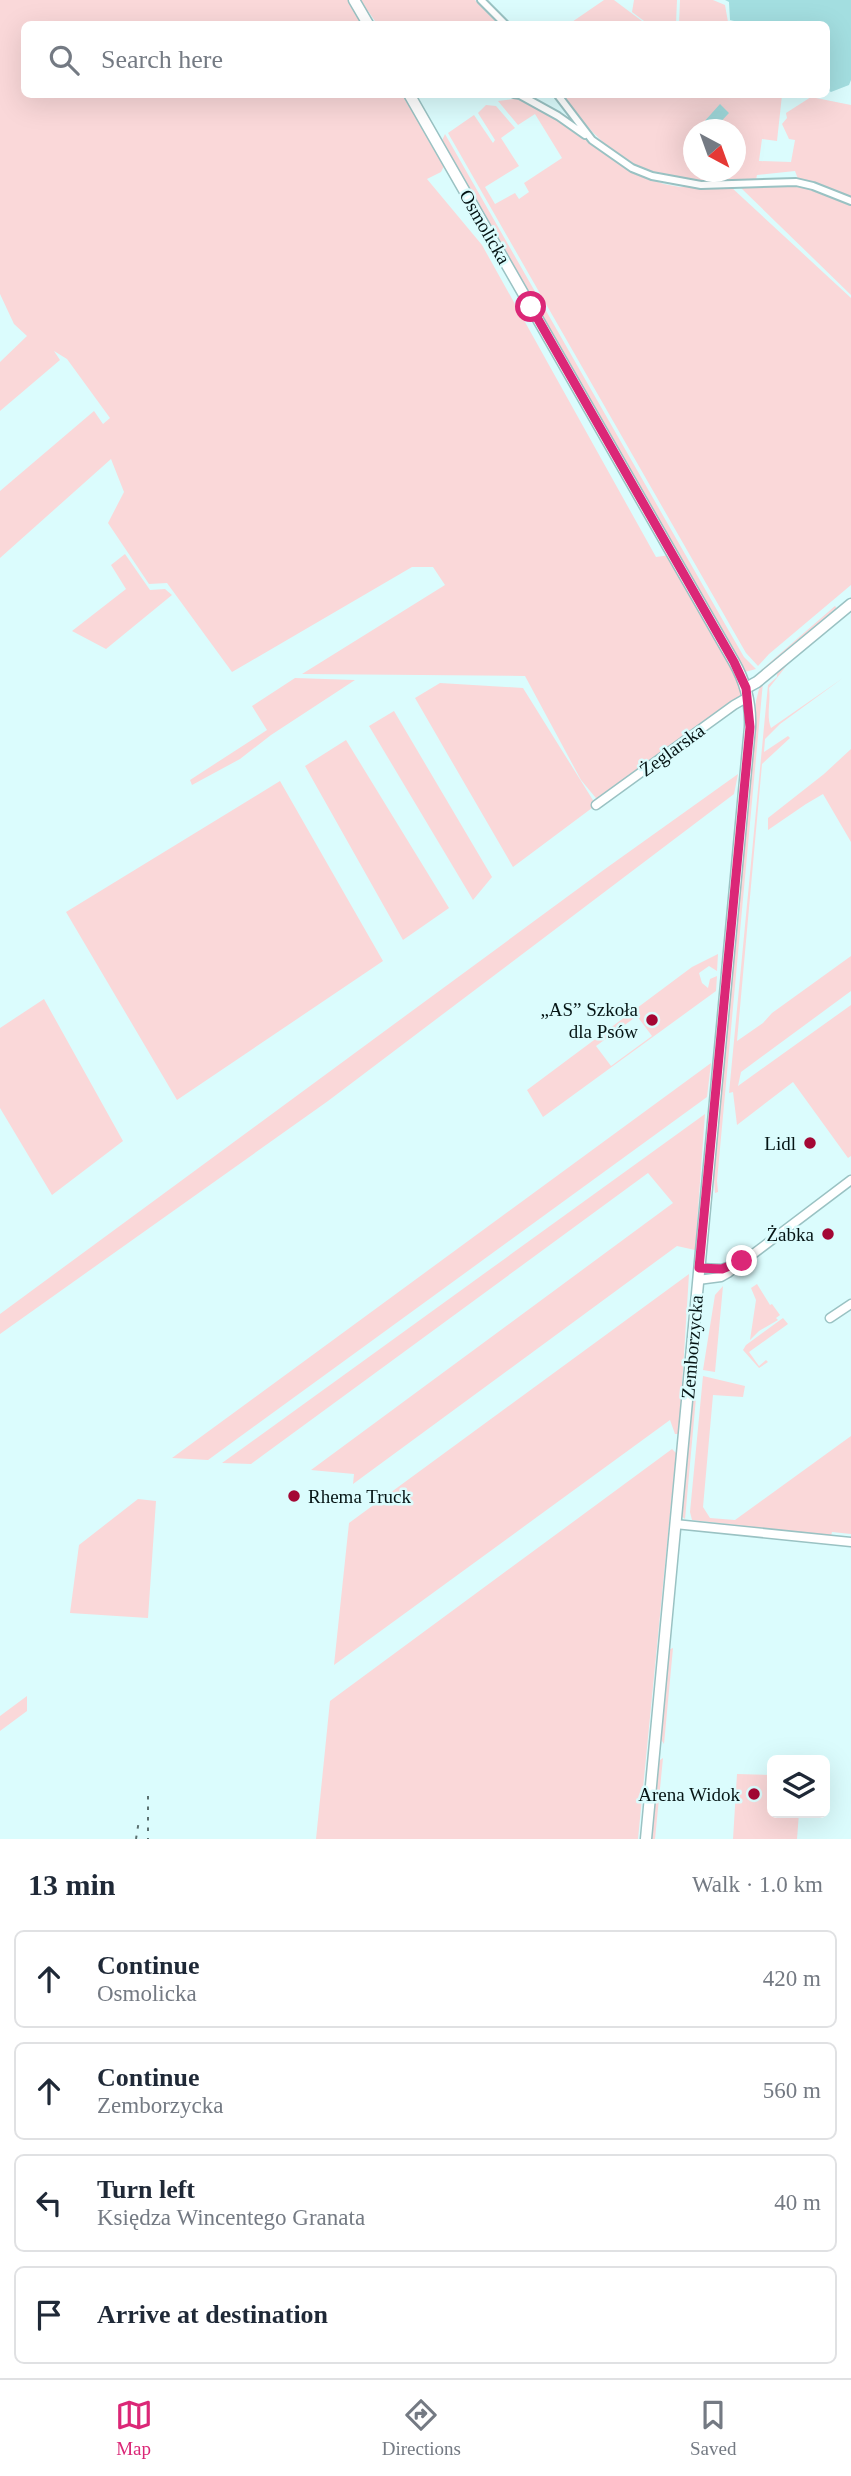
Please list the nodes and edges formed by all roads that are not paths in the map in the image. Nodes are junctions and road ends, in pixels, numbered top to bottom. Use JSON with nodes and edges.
{"nodes":[{"id":1,"x":354,"y":0,"type":"edge"},
{"id":2,"x":481,"y":0,"type":"edge"},
{"id":3,"x":366,"y":21,"type":"edge"},
{"id":4,"x":502,"y":21,"type":"edge"},
{"id":5,"x":411,"y":98,"type":"edge"},
{"id":6,"x":525,"y":98,"type":"edge"},
{"id":7,"x":560,"y":98,"type":"edge"},
{"id":8,"x":592,"y":140,"type":"junction"},
{"id":9,"x":851,"y":201,"type":"edge"},
{"id":10,"x":851,"y":604,"type":"edge"},
{"id":11,"x":747,"y":693,"type":"junction"},
{"id":12,"x":596,"y":805,"type":"dead end"},
{"id":13,"x":851,"y":1180,"type":"edge"},
{"id":14,"x":742,"y":1261,"type":"junction"},
{"id":15,"x":699,"y":1268,"type":"junction"},
{"id":16,"x":698,"y":1280,"type":"junction"},
{"id":17,"x":851,"y":1304,"type":"edge"},
{"id":18,"x":830,"y":1318,"type":"dead end"},
{"id":19,"x":675,"y":1524,"type":"junction"},
{"id":20,"x":851,"y":1542,"type":"edge"},
{"id":21,"x":646,"y":1839,"type":"edge"}],
"edges":[{"from":1,"to":3,"type":"street"},
{"from":2,"to":4,"type":"street"},
{"from":5,"to":11,"type":"street","name":"Osmolicka"},
{"from":6,"to":8,"type":"street"},
{"from":7,"to":8,"type":"street"},
{"from":8,"to":9,"type":"street"},
{"from":10,"to":11,"type":"street","name":"Żeglarska"},
{"from":11,"to":12,"type":"street","name":"Żeglarska"},
{"from":11,"to":15,"type":"street","name":"Zemborzycka"},
{"from":13,"to":14,"type":"street"},
{"from":14,"to":15,"type":"street"},
{"from":14,"to":16,"type":"street"},
{"from":15,"to":16,"type":"street","name":"Zemborzycka"},
{"from":16,"to":19,"type":"street","name":"Zemborzycka"},
{"from":17,"to":18,"type":"street"},
{"from":19,"to":20,"type":"street"},
{"from":19,"to":21,"type":"street","name":"Zemborzycka"}]}
